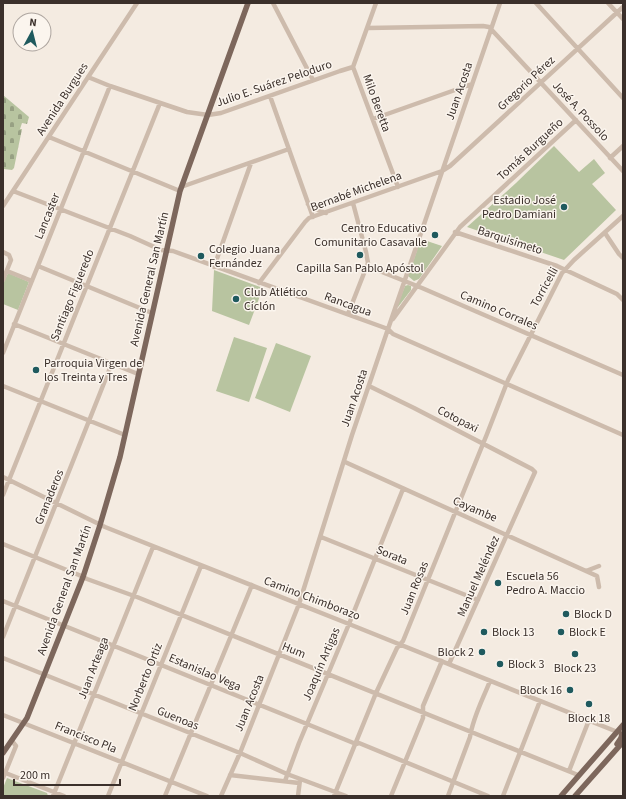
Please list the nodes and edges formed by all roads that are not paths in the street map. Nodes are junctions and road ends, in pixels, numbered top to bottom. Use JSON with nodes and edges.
{"nodes":[{"id":1,"x":137,"y":3,"type":"edge"},
{"id":2,"x":248,"y":3,"type":"edge"},
{"id":3,"x":273,"y":3,"type":"edge"},
{"id":4,"x":376,"y":3,"type":"edge"},
{"id":5,"x":500,"y":3,"type":"edge"},
{"id":6,"x":536,"y":3,"type":"edge"},
{"id":7,"x":608,"y":3,"type":"edge"},
{"id":8,"x":623,"y":8,"type":"edge"},
{"id":9,"x":617,"y":13,"type":"junction"},
{"id":10,"x":623,"y":19,"type":"edge"},
{"id":11,"x":368,"y":28,"type":"junction"},
{"id":12,"x":491,"y":28,"type":"junction"},
{"id":13,"x":578,"y":48,"type":"junction"},
{"id":14,"x":354,"y":67,"type":"junction"},
{"id":15,"x":88,"y":77,"type":"junction"},
{"id":16,"x":313,"y":80,"type":"junction"},
{"id":17,"x":542,"y":83,"type":"junction"},
{"id":18,"x":472,"y":84,"type":"junction"},
{"id":19,"x":110,"y":86,"type":"junction"},
{"id":20,"x":270,"y":96,"type":"junction"},
{"id":21,"x":623,"y":98,"type":"edge"},
{"id":22,"x":160,"y":103,"type":"junction"},
{"id":23,"x":208,"y":115,"type":"junction"},
{"id":24,"x":373,"y":119,"type":"junction"},
{"id":25,"x":576,"y":120,"type":"junction"},
{"id":26,"x":49,"y":137,"type":"junction"},
{"id":27,"x":623,"y":146,"type":"edge"},
{"id":28,"x":289,"y":149,"type":"junction"},
{"id":29,"x":84,"y":151,"type":"junction"},
{"id":30,"x":610,"y":158,"type":"junction"},
{"id":31,"x":251,"y":163,"type":"junction"},
{"id":32,"x":442,"y":171,"type":"junction"},
{"id":33,"x":623,"y":171,"type":"edge"},
{"id":34,"x":132,"y":172,"type":"junction"},
{"id":35,"x":398,"y":187,"type":"junction"},
{"id":36,"x":181,"y":189,"type":"junction"},
{"id":37,"x":13,"y":191,"type":"junction"},
{"id":38,"x":353,"y":203,"type":"junction"},
{"id":39,"x":308,"y":204,"type":"junction"},
{"id":40,"x":3,"y":206,"type":"edge"},
{"id":41,"x":61,"y":209,"type":"junction"},
{"id":42,"x":326,"y":213,"type":"junction"},
{"id":43,"x":623,"y":216,"type":"edge"},
{"id":44,"x":313,"y":217,"type":"junction"},
{"id":45,"x":110,"y":228,"type":"junction"},
{"id":46,"x":455,"y":232,"type":"junction"},
{"id":47,"x":605,"y":233,"type":"junction"},
{"id":48,"x":166,"y":251,"type":"junction"},
{"id":49,"x":3,"y":252,"type":"edge"},
{"id":50,"x":618,"y":254,"type":"junction"},
{"id":51,"x":623,"y":258,"type":"edge"},
{"id":52,"x":623,"y":262,"type":"edge"},
{"id":53,"x":38,"y":266,"type":"junction"},
{"id":54,"x":367,"y":266,"type":"junction"},
{"id":55,"x":214,"y":267,"type":"junction"},
{"id":56,"x":565,"y":269,"type":"junction"},
{"id":57,"x":7,"y":271,"type":"junction"},
{"id":58,"x":3,"y":280,"type":"edge"},
{"id":59,"x":32,"y":281,"type":"junction"},
{"id":60,"x":404,"y":281,"type":"junction"},
{"id":61,"x":259,"y":283,"type":"junction"},
{"id":62,"x":87,"y":286,"type":"junction"},
{"id":63,"x":418,"y":286,"type":"junction"},
{"id":64,"x":623,"y":300,"type":"edge"},
{"id":65,"x":152,"y":313,"type":"junction"},
{"id":66,"x":348,"y":314,"type":"junction"},
{"id":67,"x":390,"y":322,"type":"junction"},
{"id":68,"x":14,"y":324,"type":"junction"},
{"id":69,"x":388,"y":329,"type":"junction"},
{"id":70,"x":531,"y":335,"type":"junction"},
{"id":71,"x":64,"y":344,"type":"junction"},
{"id":72,"x":3,"y":353,"type":"edge"},
{"id":73,"x":112,"y":363,"type":"junction"},
{"id":74,"x":138,"y":374,"type":"junction"},
{"id":75,"x":623,"y":375,"type":"edge"},
{"id":76,"x":506,"y":385,"type":"junction"},
{"id":77,"x":3,"y":386,"type":"edge"},
{"id":78,"x":369,"y":386,"type":"junction"},
{"id":79,"x":41,"y":401,"type":"junction"},
{"id":80,"x":90,"y":421,"type":"junction"},
{"id":81,"x":622,"y":433,"type":"edge"},
{"id":82,"x":125,"y":435,"type":"junction"},
{"id":83,"x":484,"y":443,"type":"junction"},
{"id":84,"x":345,"y":462,"type":"junction"},
{"id":85,"x":535,"y":474,"type":"joint"},
{"id":86,"x":3,"y":477,"type":"edge"},
{"id":87,"x":9,"y":480,"type":"junction"},
{"id":88,"x":403,"y":489,"type":"junction"},
{"id":89,"x":3,"y":495,"type":"edge"},
{"id":90,"x":56,"y":504,"type":"junction"},
{"id":91,"x":456,"y":512,"type":"junction"},
{"id":92,"x":100,"y":525,"type":"junction"},
{"id":93,"x":507,"y":535,"type":"junction"},
{"id":94,"x":321,"y":537,"type":"junction"},
{"id":95,"x":3,"y":544,"type":"edge"},
{"id":96,"x":153,"y":547,"type":"junction"},
{"id":97,"x":35,"y":557,"type":"junction"},
{"id":98,"x":376,"y":559,"type":"junction"},
{"id":99,"x":201,"y":566,"type":"junction"},
{"id":100,"x":600,"y":566,"type":"dead end"},
{"id":101,"x":586,"y":571,"type":"junction"},
{"id":102,"x":83,"y":577,"type":"junction"},
{"id":103,"x":428,"y":580,"type":"junction"},
{"id":104,"x":252,"y":585,"type":"junction"},
{"id":105,"x":599,"y":587,"type":"dead end"},
{"id":106,"x":133,"y":596,"type":"junction"},
{"id":107,"x":478,"y":600,"type":"junction"},
{"id":108,"x":3,"y":601,"type":"edge"},
{"id":109,"x":299,"y":604,"type":"junction"},
{"id":110,"x":16,"y":606,"type":"junction"},
{"id":111,"x":181,"y":616,"type":"junction"},
{"id":112,"x":349,"y":624,"type":"junction"},
{"id":113,"x":64,"y":625,"type":"junction"},
{"id":114,"x":230,"y":636,"type":"junction"},
{"id":115,"x":3,"y":637,"type":"edge"},
{"id":116,"x":400,"y":644,"type":"junction"},
{"id":117,"x":113,"y":645,"type":"junction"},
{"id":118,"x":280,"y":655,"type":"junction"},
{"id":119,"x":3,"y":658,"type":"edge"},
{"id":120,"x":442,"y":661,"type":"junction"},
{"id":121,"x":162,"y":664,"type":"junction"},
{"id":122,"x":449,"y":664,"type":"junction"},
{"id":123,"x":44,"y":674,"type":"junction"},
{"id":124,"x":327,"y":674,"type":"junction"},
{"id":125,"x":490,"y":681,"type":"junction"},
{"id":126,"x":210,"y":684,"type":"junction"},
{"id":127,"x":376,"y":693,"type":"junction"},
{"id":128,"x":94,"y":694,"type":"junction"},
{"id":129,"x":540,"y":701,"type":"junction"},
{"id":130,"x":260,"y":705,"type":"junction"},
{"id":131,"x":423,"y":712,"type":"junction"},
{"id":132,"x":142,"y":714,"type":"junction"},
{"id":133,"x":3,"y":715,"type":"edge"},
{"id":134,"x":589,"y":720,"type":"junction"},
{"id":135,"x":24,"y":723,"type":"junction"},
{"id":136,"x":307,"y":724,"type":"junction"},
{"id":137,"x":623,"y":725,"type":"edge"},
{"id":138,"x":471,"y":731,"type":"junction"},
{"id":139,"x":190,"y":733,"type":"junction"},
{"id":140,"x":621,"y":733,"type":"edge"},
{"id":141,"x":12,"y":741,"type":"junction"},
{"id":142,"x":623,"y":742,"type":"edge"},
{"id":143,"x":74,"y":743,"type":"junction"},
{"id":144,"x":356,"y":744,"type":"junction"},
{"id":145,"x":520,"y":751,"type":"junction"},
{"id":146,"x":240,"y":753,"type":"junction"},
{"id":147,"x":3,"y":754,"type":"edge"},
{"id":148,"x":122,"y":762,"type":"junction"},
{"id":149,"x":406,"y":762,"type":"junction"},
{"id":150,"x":569,"y":771,"type":"junction"},
{"id":151,"x":4,"y":772,"type":"edge"},
{"id":152,"x":287,"y":774,"type":"junction"},
{"id":153,"x":230,"y":775,"type":"junction"},
{"id":154,"x":578,"y":775,"type":"junction"},
{"id":155,"x":592,"y":776,"type":"junction"},
{"id":156,"x":3,"y":778,"type":"edge"},
{"id":157,"x":285,"y":781,"type":"junction"},
{"id":158,"x":300,"y":781,"type":"junction"},
{"id":159,"x":171,"y":782,"type":"junction"},
{"id":160,"x":453,"y":782,"type":"junction"},
{"id":161,"x":53,"y":794,"type":"edge"},
{"id":162,"x":335,"y":794,"type":"edge"},
{"id":163,"x":64,"y":796,"type":"edge"},
{"id":164,"x":108,"y":796,"type":"edge"},
{"id":165,"x":165,"y":796,"type":"edge"},
{"id":166,"x":207,"y":796,"type":"edge"},
{"id":167,"x":221,"y":796,"type":"edge"},
{"id":168,"x":298,"y":796,"type":"edge"},
{"id":169,"x":346,"y":796,"type":"edge"},
{"id":170,"x":391,"y":796,"type":"edge"},
{"id":171,"x":448,"y":796,"type":"edge"},
{"id":172,"x":488,"y":796,"type":"edge"},
{"id":173,"x":503,"y":796,"type":"edge"},
{"id":174,"x":561,"y":796,"type":"edge"},
{"id":175,"x":575,"y":796,"type":"edge"}],
"edges":[{"from":1,"to":15,"type":"street","name":"Avenida Burgues"},
{"from":2,"to":23,"type":"main road","name":"Avenida General San Martín"},
{"from":3,"to":16,"type":"street"},
{"from":4,"to":11,"type":"street","name":"Milo Beretta"},
{"from":5,"to":12,"type":"street","name":"Juan Acosta"},
{"from":6,"to":13,"type":"street"},
{"from":7,"to":9,"type":"street"},
{"from":8,"to":9,"type":"street","name":"Gregorio Pérez"},
{"from":9,"to":10,"type":"street"},
{"from":9,"to":13,"type":"street","name":"Gregorio Pérez"},
{"from":11,"to":12,"type":"street"},
{"from":11,"to":14,"type":"street","name":"Milo Beretta"},
{"from":12,"to":17,"type":"street","name":"José A. Possolo"},
{"from":12,"to":18,"type":"street","name":"Juan Acosta"},
{"from":13,"to":17,"type":"street","name":"Gregorio Pérez"},
{"from":13,"to":21,"type":"street"},
{"from":14,"to":16,"type":"street","name":"Julio E. Suárez Peloduro"},
{"from":14,"to":24,"type":"street","name":"Milo Beretta"},
{"from":15,"to":19,"type":"street","name":"Julio E. Suárez Peloduro"},
{"from":15,"to":26,"type":"street","name":"Avenida Burgues"},
{"from":16,"to":20,"type":"street","name":"Julio E. Suárez Peloduro"},
{"from":17,"to":25,"type":"street","name":"José A. Possolo"},
{"from":17,"to":32,"type":"street","name":"Gregorio Pérez"},
{"from":18,"to":24,"type":"street"},
{"from":18,"to":32,"type":"street","name":"Juan Acosta"},
{"from":19,"to":22,"type":"street","name":"Julio E. Suárez Peloduro"},
{"from":19,"to":29,"type":"street","name":"Lancaster"},
{"from":20,"to":23,"type":"street","name":"Julio E. Suárez Peloduro"},
{"from":20,"to":28,"type":"street"},
{"from":22,"to":23,"type":"street","name":"Julio E. Suárez Peloduro"},
{"from":22,"to":34,"type":"street","name":"Santiago Figueredo"},
{"from":23,"to":36,"type":"main road","name":"Avenida General San Martín"},
{"from":24,"to":35,"type":"street","name":"Milo Beretta"},
{"from":25,"to":30,"type":"street","name":"José A. Possolo"},
{"from":25,"to":46,"type":"street","name":"Tomás Burgueño"},
{"from":26,"to":29,"type":"street"},
{"from":26,"to":37,"type":"street","name":"Avenida Burgues"},
{"from":27,"to":30,"type":"street"},
{"from":28,"to":31,"type":"street"},
{"from":28,"to":39,"type":"street"},
{"from":29,"to":34,"type":"street"},
{"from":29,"to":41,"type":"street","name":"Lancaster"},
{"from":30,"to":33,"type":"street","name":"José A. Possolo"},
{"from":31,"to":36,"type":"street"},
{"from":31,"to":55,"type":"street"},
{"from":32,"to":35,"type":"street","name":"Bernabé Michelena"},
{"from":32,"to":60,"type":"street","name":"Juan Acosta"},
{"from":34,"to":36,"type":"street"},
{"from":34,"to":45,"type":"street","name":"Santiago Figueredo"},
{"from":35,"to":38,"type":"street","name":"Bernabé Michelena"},
{"from":36,"to":48,"type":"main road","name":"Avenida General San Martín"},
{"from":37,"to":40,"type":"street","name":"Avenida Burgues"},
{"from":37,"to":41,"type":"street","name":"Rancagua"},
{"from":38,"to":42,"type":"street","name":"Bernabé Michelena"},
{"from":38,"to":54,"type":"street"},
{"from":39,"to":42,"type":"street"},
{"from":39,"to":44,"type":"street"},
{"from":41,"to":45,"type":"street","name":"Rancagua"},
{"from":41,"to":53,"type":"street","name":"Lancaster"},
{"from":42,"to":44,"type":"street","name":"Bernabé Michelena"},
{"from":43,"to":47,"type":"street","name":"Torricelli"},
{"from":44,"to":61,"type":"street","name":"Bernabé Michelena"},
{"from":45,"to":48,"type":"street","name":"Rancagua"},
{"from":45,"to":62,"type":"street","name":"Santiago Figueredo"},
{"from":46,"to":56,"type":"street","name":"Barquisimeto"},
{"from":46,"to":63,"type":"street","name":"Tomás Burgueño"},
{"from":47,"to":50,"type":"street"},
{"from":47,"to":56,"type":"street","name":"Torricelli"},
{"from":48,"to":55,"type":"street","name":"Rancagua"},
{"from":48,"to":65,"type":"main road","name":"Avenida General San Martín"},
{"from":49,"to":57,"type":"street"},
{"from":50,"to":51,"type":"street"},
{"from":50,"to":52,"type":"street"},
{"from":53,"to":59,"type":"street","name":"Lancaster"},
{"from":53,"to":62,"type":"street"},
{"from":54,"to":60,"type":"street","name":"Camino Corrales"},
{"from":54,"to":66,"type":"street"},
{"from":55,"to":61,"type":"street","name":"Rancagua"},
{"from":56,"to":64,"type":"street","name":"Barquisimeto"},
{"from":56,"to":70,"type":"street","name":"Torricelli"},
{"from":57,"to":58,"type":"street"},
{"from":57,"to":59,"type":"street"},
{"from":59,"to":68,"type":"street","name":"Lancaster"},
{"from":60,"to":63,"type":"street","name":"Camino Corrales"},
{"from":60,"to":67,"type":"street","name":"Juan Acosta"},
{"from":61,"to":66,"type":"street","name":"Rancagua"},
{"from":62,"to":65,"type":"street"},
{"from":62,"to":71,"type":"street","name":"Santiago Figueredo"},
{"from":63,"to":67,"type":"street","name":"Tomás Burgueño"},
{"from":63,"to":70,"type":"street","name":"Camino Corrales"},
{"from":65,"to":74,"type":"main road","name":"Avenida General San Martín"},
{"from":66,"to":69,"type":"street","name":"Rancagua"},
{"from":67,"to":69,"type":"street","name":"Juan Acosta"},
{"from":68,"to":71,"type":"street"},
{"from":68,"to":72,"type":"street","name":"Lancaster"},
{"from":69,"to":76,"type":"street","name":"Rancagua"},
{"from":69,"to":78,"type":"street","name":"Juan Acosta"},
{"from":70,"to":75,"type":"street","name":"Camino Corrales"},
{"from":70,"to":76,"type":"street","name":"Torricelli"},
{"from":71,"to":73,"type":"street"},
{"from":71,"to":79,"type":"street","name":"Santiago Figueredo"},
{"from":73,"to":74,"type":"street"},
{"from":73,"to":80,"type":"street","name":"Granaderos"},
{"from":74,"to":82,"type":"main road","name":"Avenida General San Martín"},
{"from":76,"to":81,"type":"street","name":"Rancagua"},
{"from":76,"to":83,"type":"street","name":"Juan Rosas"},
{"from":77,"to":79,"type":"street"},
{"from":78,"to":83,"type":"street","name":"Cotopaxi"},
{"from":78,"to":84,"type":"street","name":"Juan Acosta"},
{"from":79,"to":80,"type":"street"},
{"from":79,"to":87,"type":"street","name":"Santiago Figueredo"},
{"from":80,"to":82,"type":"street"},
{"from":80,"to":90,"type":"street","name":"Granaderos"},
{"from":82,"to":92,"type":"main road","name":"Avenida General San Martín"},
{"from":83,"to":85,"type":"street","name":"Cotopaxi"},
{"from":83,"to":91,"type":"street","name":"Juan Rosas"},
{"from":84,"to":88,"type":"street","name":"Cayambe"},
{"from":84,"to":94,"type":"street","name":"Juan Acosta"},
{"from":85,"to":93,"type":"street","name":"Manuel Meléndez"},
{"from":86,"to":87,"type":"street","name":"Camino Chimborazo"},
{"from":87,"to":89,"type":"street","name":"Santiago Figueredo"},
{"from":87,"to":90,"type":"street","name":"Camino Chimborazo"},
{"from":88,"to":91,"type":"street","name":"Cayambe"},
{"from":88,"to":98,"type":"street","name":"Joaquín Artigas"},
{"from":90,"to":92,"type":"street","name":"Camino Chimborazo"},
{"from":90,"to":97,"type":"street","name":"Granaderos"},
{"from":91,"to":93,"type":"street","name":"Cayambe"},
{"from":91,"to":103,"type":"street","name":"Juan Rosas"},
{"from":92,"to":96,"type":"street","name":"Camino Chimborazo"},
{"from":92,"to":102,"type":"main road","name":"Avenida General San Martín"},
{"from":93,"to":101,"type":"street","name":"Cayambe"},
{"from":93,"to":107,"type":"street","name":"Manuel Meléndez"},
{"from":94,"to":98,"type":"street","name":"Sorata"},
{"from":94,"to":109,"type":"street","name":"Juan Acosta"},
{"from":95,"to":97,"type":"street","name":"Hum"},
{"from":96,"to":99,"type":"street","name":"Camino Chimborazo"},
{"from":96,"to":106,"type":"street","name":"Juan Arteaga"},
{"from":97,"to":102,"type":"street","name":"Hum"},
{"from":97,"to":110,"type":"street","name":"Granaderos"},
{"from":98,"to":103,"type":"street","name":"Sorata"},
{"from":98,"to":112,"type":"street","name":"Joaquín Artigas"},
{"from":99,"to":104,"type":"street","name":"Camino Chimborazo"},
{"from":99,"to":111,"type":"street","name":"Norberto Ortiz"},
{"from":100,"to":101,"type":"street"},
{"from":101,"to":105,"type":"street","name":"Cayambe"},
{"from":102,"to":106,"type":"street","name":"Hum"},
{"from":102,"to":113,"type":"main road","name":"Avenida General San Martín"},
{"from":103,"to":107,"type":"street","name":"Sorata"},
{"from":103,"to":116,"type":"street","name":"Juan Rosas"},
{"from":104,"to":109,"type":"street","name":"Camino Chimborazo"},
{"from":104,"to":114,"type":"street"},
{"from":106,"to":111,"type":"street","name":"Hum"},
{"from":106,"to":117,"type":"street","name":"Juan Arteaga"},
{"from":107,"to":122,"type":"street","name":"Manuel Meléndez"},
{"from":108,"to":110,"type":"street","name":"Estanislao Vega"},
{"from":109,"to":112,"type":"street","name":"Camino Chimborazo"},
{"from":109,"to":118,"type":"street","name":"Juan Acosta"},
{"from":110,"to":113,"type":"street","name":"Estanislao Vega"},
{"from":110,"to":115,"type":"street","name":"Granaderos"},
{"from":111,"to":114,"type":"street","name":"Hum"},
{"from":111,"to":121,"type":"street","name":"Norberto Ortiz"},
{"from":112,"to":116,"type":"street","name":"Camino Chimborazo"},
{"from":112,"to":124,"type":"street","name":"Joaquín Artigas"},
{"from":113,"to":117,"type":"street","name":"Estanislao Vega"},
{"from":113,"to":123,"type":"main road","name":"Avenida General San Martín"},
{"from":114,"to":118,"type":"street","name":"Hum"},
{"from":114,"to":126,"type":"street"},
{"from":116,"to":120,"type":"street","name":"Camino Chimborazo"},
{"from":116,"to":127,"type":"street","name":"Juan Rosas"},
{"from":117,"to":121,"type":"street","name":"Estanislao Vega"},
{"from":117,"to":128,"type":"street","name":"Juan Arteaga"},
{"from":118,"to":124,"type":"street","name":"Hum"},
{"from":118,"to":130,"type":"street","name":"Juan Acosta"},
{"from":119,"to":123,"type":"street","name":"Guenoas"},
{"from":120,"to":122,"type":"street","name":"Camino Chimborazo"},
{"from":120,"to":131,"type":"street"},
{"from":121,"to":126,"type":"street","name":"Estanislao Vega"},
{"from":121,"to":132,"type":"street","name":"Norberto Ortiz"},
{"from":122,"to":125,"type":"street","name":"Camino Chimborazo"},
{"from":123,"to":128,"type":"street","name":"Guenoas"},
{"from":123,"to":135,"type":"main road","name":"Avenida General San Martín"},
{"from":124,"to":127,"type":"street","name":"Hum"},
{"from":124,"to":136,"type":"street","name":"Joaquín Artigas"},
{"from":125,"to":129,"type":"street","name":"Camino Chimborazo"},
{"from":125,"to":138,"type":"street"},
{"from":126,"to":130,"type":"street","name":"Estanislao Vega"},
{"from":126,"to":139,"type":"street"},
{"from":127,"to":131,"type":"street","name":"Hum"},
{"from":127,"to":144,"type":"street","name":"Juan Rosas"},
{"from":128,"to":132,"type":"street","name":"Guenoas"},
{"from":128,"to":143,"type":"street","name":"Juan Arteaga"},
{"from":129,"to":134,"type":"street","name":"Camino Chimborazo"},
{"from":129,"to":145,"type":"street"},
{"from":130,"to":136,"type":"street","name":"Estanislao Vega"},
{"from":130,"to":146,"type":"street","name":"Juan Acosta"},
{"from":131,"to":138,"type":"street","name":"Hum"},
{"from":131,"to":149,"type":"street"},
{"from":132,"to":139,"type":"street","name":"Guenoas"},
{"from":132,"to":148,"type":"street","name":"Norberto Ortiz"},
{"from":133,"to":135,"type":"street","name":"Francisco Pla"},
{"from":134,"to":140,"type":"street","name":"Camino Chimborazo"},
{"from":134,"to":150,"type":"street"},
{"from":135,"to":141,"type":"main road","name":"Avenida General San Martín"},
{"from":135,"to":143,"type":"street","name":"Francisco Pla"},
{"from":136,"to":144,"type":"street","name":"Estanislao Vega"},
{"from":136,"to":152,"type":"street","name":"Joaquín Artigas"},
{"from":137,"to":140,"type":"main road"},
{"from":138,"to":145,"type":"street","name":"Hum"},
{"from":138,"to":160,"type":"street"},
{"from":139,"to":146,"type":"street","name":"Guenoas"},
{"from":139,"to":159,"type":"street"},
{"from":140,"to":154,"type":"main road"},
{"from":140,"to":155,"type":"main road"},
{"from":141,"to":147,"type":"main road","name":"Avenida General San Martín"},
{"from":141,"to":151,"type":"street"},
{"from":142,"to":155,"type":"main road"},
{"from":143,"to":148,"type":"street","name":"Francisco Pla"},
{"from":143,"to":161,"type":"street","name":"Juan Arteaga"},
{"from":144,"to":149,"type":"street","name":"Estanislao Vega"},
{"from":144,"to":162,"type":"street","name":"Juan Rosas"},
{"from":145,"to":150,"type":"street","name":"Hum"},
{"from":145,"to":173,"type":"street"},
{"from":146,"to":152,"type":"street","name":"Guenoas"},
{"from":146,"to":153,"type":"street","name":"Juan Acosta"},
{"from":148,"to":159,"type":"street","name":"Francisco Pla"},
{"from":148,"to":164,"type":"street","name":"Norberto Ortiz"},
{"from":149,"to":160,"type":"street","name":"Estanislao Vega"},
{"from":149,"to":170,"type":"street"},
{"from":150,"to":154,"type":"street","name":"Hum"},
{"from":151,"to":156,"type":"street"},
{"from":151,"to":161,"type":"street"},
{"from":152,"to":157,"type":"street","name":"Joaquín Artigas"},
{"from":152,"to":158,"type":"street","name":"Guenoas"},
{"from":153,"to":157,"type":"street"},
{"from":153,"to":167,"type":"street","name":"Juan Acosta"},
{"from":154,"to":174,"type":"main road"},
{"from":155,"to":175,"type":"main road"},
{"from":157,"to":158,"type":"street"},
{"from":158,"to":162,"type":"street","name":"Guenoas"},
{"from":158,"to":168,"type":"street"},
{"from":159,"to":165,"type":"street"},
{"from":159,"to":166,"type":"street","name":"Francisco Pla"},
{"from":160,"to":171,"type":"street"},
{"from":160,"to":172,"type":"street","name":"Estanislao Vega"},
{"from":161,"to":163,"type":"street"},
{"from":162,"to":169,"type":"street","name":"Guenoas"}]}
